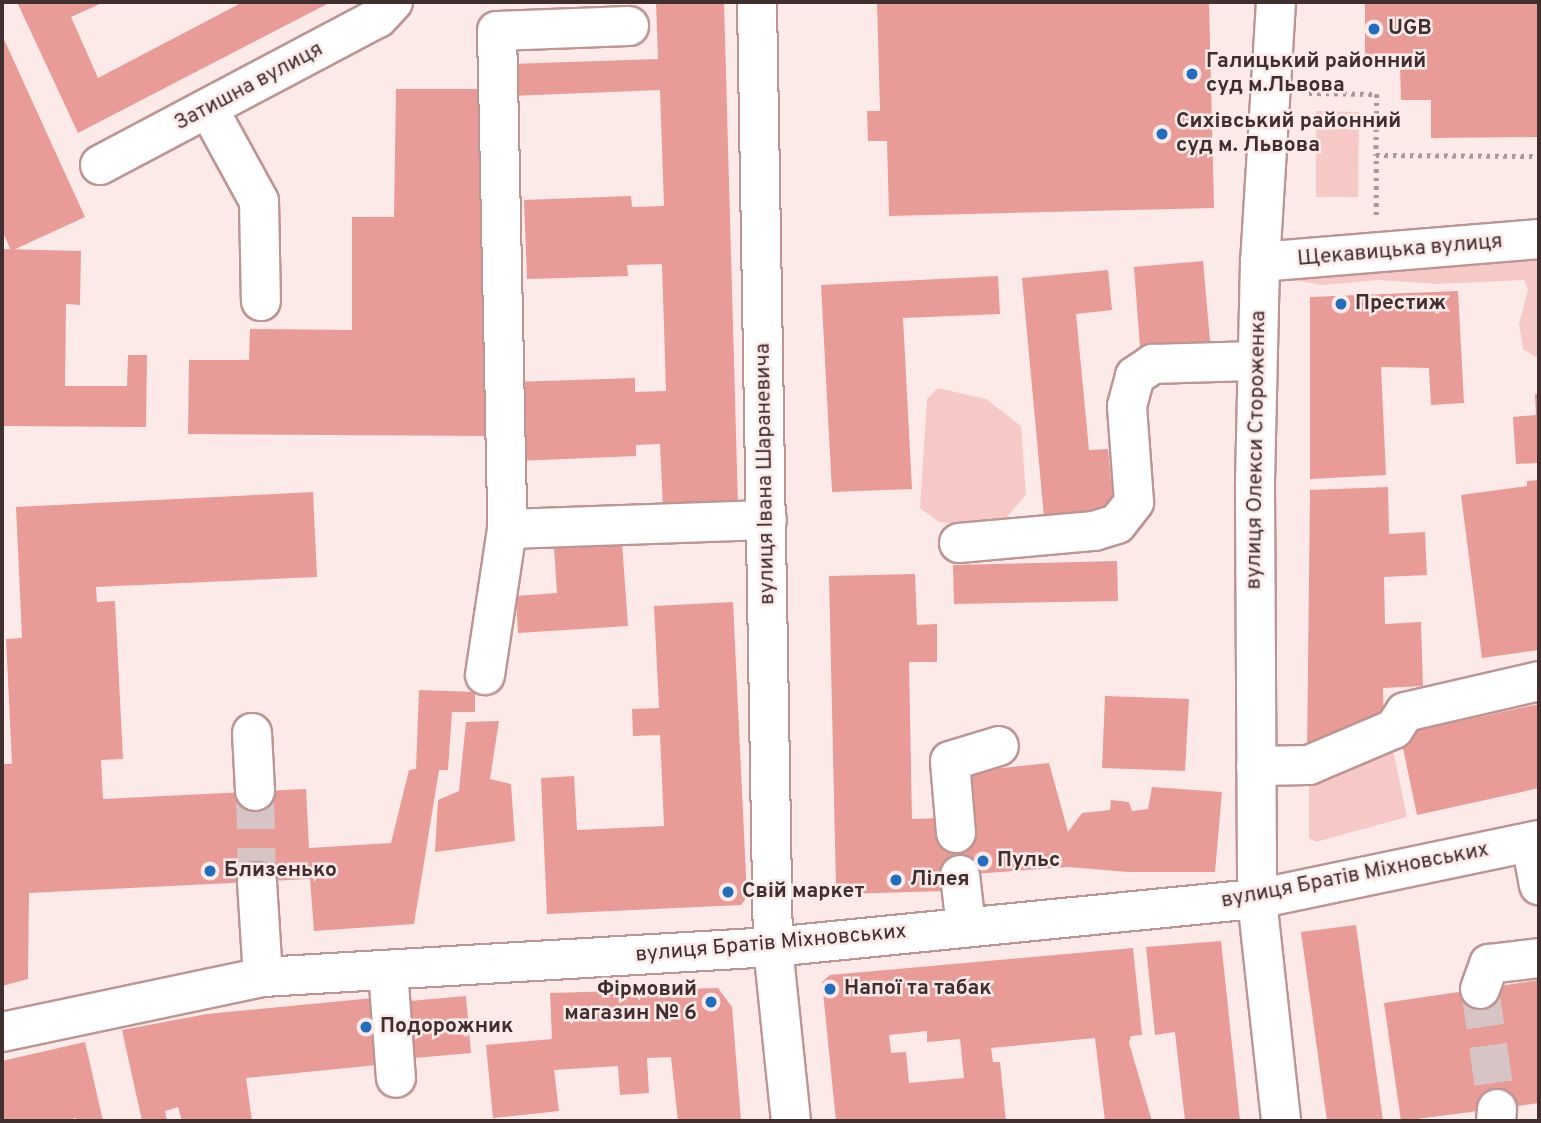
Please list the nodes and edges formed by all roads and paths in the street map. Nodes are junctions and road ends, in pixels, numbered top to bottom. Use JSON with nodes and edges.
{"nodes":[{"id":1,"x":393,"y":2,"type":"edge"},
{"id":2,"x":757,"y":2,"type":"edge"},
{"id":3,"x":1276,"y":2,"type":"edge"},
{"id":4,"x":629,"y":26,"type":"dead end"},
{"id":5,"x":1336,"y":93,"type":"dead end"},
{"id":6,"x":208,"y":108,"type":"junction"},
{"id":7,"x":1376,"y":155,"type":"junction"},
{"id":8,"x":1539,"y":156,"type":"edge"},
{"id":9,"x":100,"y":165,"type":"dead end"},
{"id":10,"x":1376,"y":222,"type":"dead end"},
{"id":11,"x":1539,"y":239,"type":"edge"},
{"id":12,"x":1260,"y":262,"type":"junction"},
{"id":13,"x":261,"y":301,"type":"dead end"},
{"id":14,"x":1256,"y":361,"type":"junction"},
{"id":15,"x":767,"y":520,"type":"junction"},
{"id":16,"x":507,"y":529,"type":"junction"},
{"id":17,"x":959,"y":543,"type":"dead end"},
{"id":18,"x":485,"y":675,"type":"dead end"},
{"id":19,"x":1539,"y":681,"type":"edge"},
{"id":20,"x":252,"y":733,"type":"dead end"},
{"id":21,"x":999,"y":746,"type":"dead end"},
{"id":22,"x":1256,"y":766,"type":"junction"},
{"id":23,"x":255,"y":791,"type":"tunnel mouth"},
{"id":24,"x":956,"y":833,"type":"dead end"},
{"id":25,"x":1535,"y":841,"type":"edge"},
{"id":26,"x":960,"y":875,"type":"dead end"},
{"id":27,"x":257,"y":882,"type":"tunnel mouth"},
{"id":28,"x":1539,"y":885,"type":"edge"},
{"id":29,"x":1257,"y":899,"type":"junction"},
{"id":30,"x":966,"y":928,"type":"junction"},
{"id":31,"x":773,"y":947,"type":"junction"},
{"id":32,"x":1539,"y":958,"type":"edge"},
{"id":33,"x":388,"y":970,"type":"junction"},
{"id":34,"x":263,"y":977,"type":"junction"},
{"id":35,"x":1480,"y":989,"type":"tunnel mouth"},
{"id":36,"x":2,"y":1032,"type":"edge"},
{"id":37,"x":396,"y":1079,"type":"dead end"},
{"id":38,"x":791,"y":1121,"type":"edge"},
{"id":39,"x":1281,"y":1121,"type":"edge"}],
"edges":[{"from":1,"to":6,"type":"street","name":"Затишна вулиця"},
{"from":2,"to":15,"type":"street","name":"вулиця Івана Шараневича"},
{"from":3,"to":12,"type":"street","name":"вулиця Олекси Стороженка"},
{"from":4,"to":16,"type":"street"},
{"from":5,"to":7,"type":"path"},
{"from":6,"to":9,"type":"street","name":"Затишна вулиця"},
{"from":6,"to":13,"type":"street"},
{"from":7,"to":8,"type":"path"},
{"from":7,"to":10,"type":"path"},
{"from":11,"to":12,"type":"street","name":"Щекавицька вулиця"},
{"from":12,"to":14,"type":"street","name":"вулиця Олекси Стороженка"},
{"from":14,"to":17,"type":"street"},
{"from":14,"to":22,"type":"street","name":"вулиця Олекси Стороженка"},
{"from":15,"to":16,"type":"street"},
{"from":15,"to":31,"type":"street","name":"вулиця Івана Шараневича"},
{"from":16,"to":18,"type":"street"},
{"from":19,"to":22,"type":"street"},
{"from":20,"to":23,"type":"street"},
{"from":21,"to":24,"type":"street"},
{"from":22,"to":29,"type":"street","name":"вулиця Олекси Стороженка"},
{"from":25,"to":28,"type":"street"},
{"from":25,"to":29,"type":"street","name":"вулиця Братів Міхновських"},
{"from":26,"to":30,"type":"street"},
{"from":27,"to":34,"type":"street"},
{"from":29,"to":30,"type":"street","name":"вулиця Братів Міхновських"},
{"from":29,"to":39,"type":"street","name":"вулиця Олекси Стороженка"},
{"from":30,"to":31,"type":"street","name":"вулиця Братів Міхновських"},
{"from":31,"to":33,"type":"street","name":"вулиця Братів Міхновських"},
{"from":31,"to":38,"type":"street","name":"вулиця Івана Шараневича"},
{"from":32,"to":35,"type":"street"},
{"from":33,"to":34,"type":"street","name":"вулиця Братів Міхновських"},
{"from":33,"to":37,"type":"street"},
{"from":34,"to":36,"type":"street","name":"вулиця Братів Міхновських"}]}
